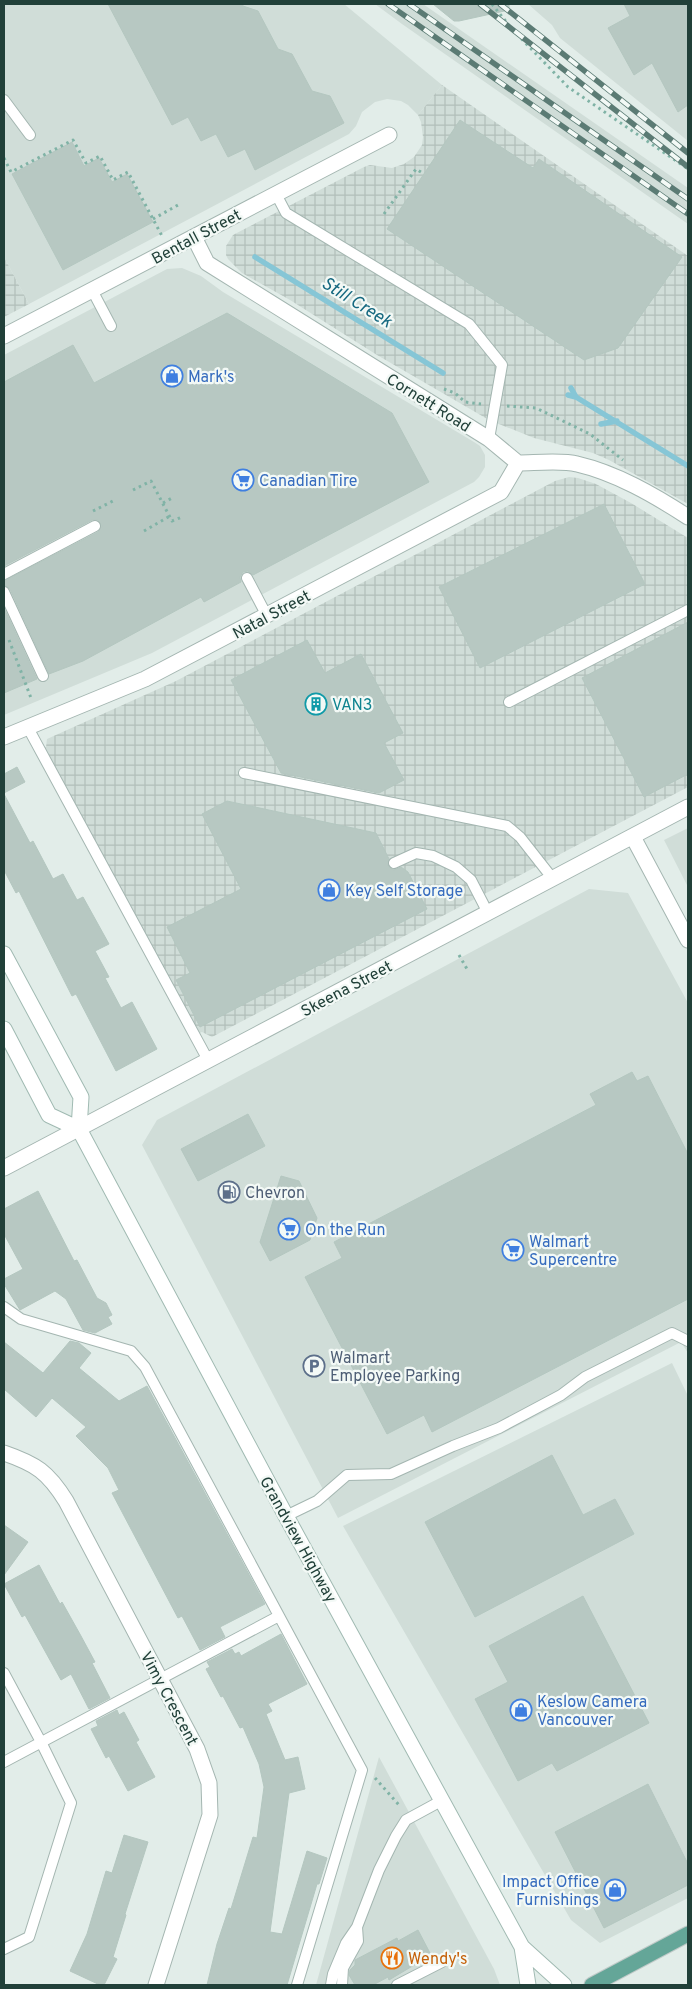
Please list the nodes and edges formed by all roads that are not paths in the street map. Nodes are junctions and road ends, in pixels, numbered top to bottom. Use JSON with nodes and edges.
{"nodes":[{"id":1,"x":4,"y":100,"type":"edge"},
{"id":2,"x":30,"y":135,"type":"dead end"},
{"id":3,"x":389,"y":135,"type":"dead end"},
{"id":4,"x":276,"y":194,"type":"junction"},
{"id":5,"x":194,"y":237,"type":"junction"},
{"id":6,"x":92,"y":290,"type":"junction"},
{"id":7,"x":111,"y":326,"type":"dead end"},
{"id":8,"x":4,"y":336,"type":"edge"},
{"id":9,"x":489,"y":439,"type":"junction"},
{"id":10,"x":518,"y":463,"type":"junction"},
{"id":11,"x":688,"y":517,"type":"edge"},
{"id":12,"x":95,"y":526,"type":"dead end"},
{"id":13,"x":4,"y":574,"type":"edge"},
{"id":14,"x":247,"y":578,"type":"dead end"},
{"id":15,"x":4,"y":592,"type":"edge"},
{"id":16,"x":688,"y":610,"type":"edge"},
{"id":17,"x":267,"y":616,"type":"junction"},
{"id":18,"x":43,"y":676,"type":"dead end"},
{"id":19,"x":508,"y":702,"type":"dead end"},
{"id":20,"x":27,"y":726,"type":"junction"},
{"id":21,"x":4,"y":737,"type":"edge"},
{"id":22,"x":244,"y":773,"type":"dead end"},
{"id":23,"x":688,"y":807,"type":"edge"},
{"id":24,"x":633,"y":836,"type":"junction"},
{"id":25,"x":394,"y":863,"type":"dead end"},
{"id":26,"x":553,"y":879,"type":"junction"},
{"id":27,"x":488,"y":913,"type":"junction"},
{"id":28,"x":688,"y":940,"type":"edge"},
{"id":29,"x":4,"y":954,"type":"edge"},
{"id":30,"x":4,"y":1029,"type":"edge"},
{"id":31,"x":208,"y":1060,"type":"junction"},
{"id":32,"x":79,"y":1129,"type":"junction"},
{"id":33,"x":4,"y":1168,"type":"edge"},
{"id":34,"x":4,"y":1307,"type":"edge"},
{"id":35,"x":688,"y":1341,"type":"edge"},
{"id":36,"x":4,"y":1453,"type":"edge"},
{"id":37,"x":286,"y":1516,"type":"junction"},
{"id":38,"x":279,"y":1616,"type":"junction"},
{"id":39,"x":4,"y":1673,"type":"edge"},
{"id":40,"x":160,"y":1680,"type":"junction"},
{"id":41,"x":42,"y":1742,"type":"junction"},
{"id":42,"x":4,"y":1762,"type":"edge"},
{"id":43,"x":441,"y":1801,"type":"junction"},
{"id":44,"x":357,"y":1927,"type":"junction"},
{"id":45,"x":688,"y":1934,"type":"edge"},
{"id":46,"x":522,"y":1947,"type":"junction"},
{"id":47,"x":4,"y":1949,"type":"edge"},
{"id":48,"x":446,"y":1960,"type":"dead end"},
{"id":49,"x":156,"y":1985,"type":"edge"},
{"id":50,"x":297,"y":1985,"type":"edge"},
{"id":51,"x":331,"y":1985,"type":"edge"},
{"id":52,"x":342,"y":1985,"type":"edge"},
{"id":53,"x":397,"y":1985,"type":"edge"},
{"id":54,"x":528,"y":1985,"type":"edge"},
{"id":55,"x":564,"y":1985,"type":"edge"},
{"id":56,"x":592,"y":1985,"type":"edge"}],
"edges":[{"from":1,"to":2,"type":"lane"},
{"from":3,"to":4,"type":"street","name":"Bentall Street"},
{"from":4,"to":5,"type":"street","name":"Bentall Street"},
{"from":4,"to":9,"type":"lane"},
{"from":5,"to":6,"type":"street","name":"Bentall Street"},
{"from":5,"to":9,"type":"street","name":"Cornett Road"},
{"from":6,"to":7,"type":"lane"},
{"from":6,"to":8,"type":"street","name":"Bentall Street"},
{"from":9,"to":10,"type":"street","name":"Cornett Road"},
{"from":10,"to":11,"type":"street"},
{"from":10,"to":17,"type":"street","name":"Natal Street"},
{"from":12,"to":13,"type":"lane"},
{"from":14,"to":17,"type":"lane"},
{"from":15,"to":18,"type":"lane"},
{"from":16,"to":19,"type":"lane"},
{"from":17,"to":20,"type":"street","name":"Natal Street"},
{"from":20,"to":21,"type":"street","name":"Natal Street"},
{"from":20,"to":31,"type":"lane"},
{"from":22,"to":26,"type":"lane"},
{"from":23,"to":24,"type":"street","name":"Skeena Street"},
{"from":24,"to":26,"type":"street","name":"Skeena Street"},
{"from":24,"to":28,"type":"street"},
{"from":25,"to":27,"type":"lane"},
{"from":26,"to":27,"type":"street","name":"Skeena Street"},
{"from":27,"to":31,"type":"street","name":"Skeena Street"},
{"from":29,"to":32,"type":"street"},
{"from":30,"to":32,"type":"street"},
{"from":31,"to":32,"type":"street","name":"Skeena Street"},
{"from":32,"to":33,"type":"street","name":"Skeena Street"},
{"from":32,"to":37,"type":"street","name":"Grandview Highway"},
{"from":34,"to":38,"type":"lane"},
{"from":35,"to":37,"type":"lane"},
{"from":36,"to":40,"type":"street","name":"Vimy Crescent"},
{"from":37,"to":43,"type":"street","name":"Grandview Highway"},
{"from":38,"to":40,"type":"lane"},
{"from":38,"to":50,"type":"lane"},
{"from":39,"to":41,"type":"lane"},
{"from":40,"to":41,"type":"lane"},
{"from":40,"to":49,"type":"street","name":"Vimy Crescent"},
{"from":41,"to":42,"type":"lane"},
{"from":41,"to":47,"type":"lane"},
{"from":43,"to":44,"type":"lane"},
{"from":43,"to":46,"type":"street","name":"Grandview Highway"},
{"from":44,"to":51,"type":"lane"},
{"from":44,"to":52,"type":"lane"},
{"from":45,"to":56,"type":"main road"},
{"from":46,"to":54,"type":"street","name":"Grandview Highway"},
{"from":46,"to":55,"type":"street","name":"Grandview Highway"},
{"from":48,"to":53,"type":"lane"}]}
